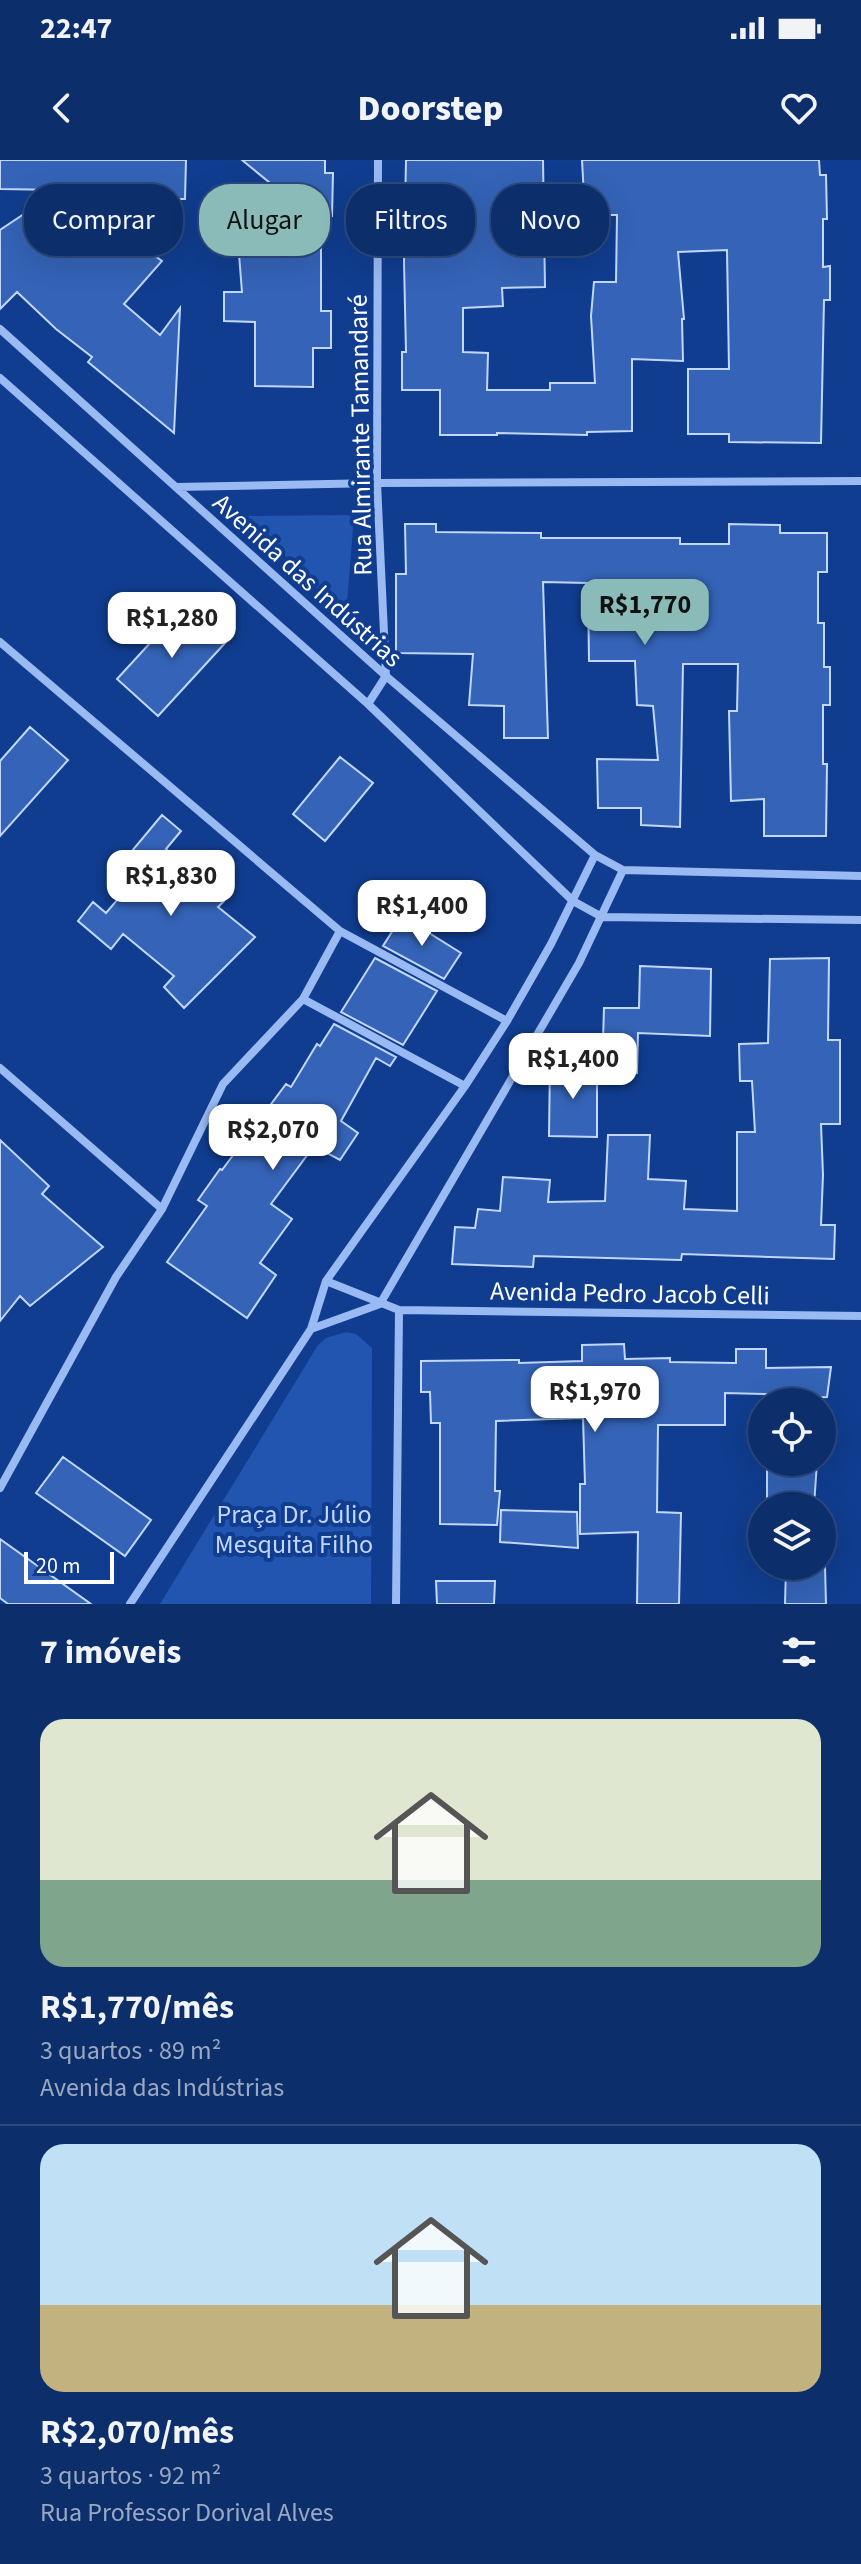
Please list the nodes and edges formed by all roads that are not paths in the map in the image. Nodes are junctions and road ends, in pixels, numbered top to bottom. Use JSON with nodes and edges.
{"nodes":[{"id":1,"x":378,"y":160,"type":"edge"},
{"id":2,"x":0,"y":329,"type":"edge"},
{"id":3,"x":0,"y":378,"type":"edge"},
{"id":4,"x":861,"y":481,"type":"edge"},
{"id":5,"x":377,"y":483,"type":"junction"},
{"id":6,"x":175,"y":487,"type":"junction"},
{"id":7,"x":0,"y":642,"type":"edge"},
{"id":8,"x":386,"y":676,"type":"junction"},
{"id":9,"x":368,"y":704,"type":"junction"},
{"id":10,"x":595,"y":855,"type":"junction"},
{"id":11,"x":623,"y":870,"type":"junction"},
{"id":12,"x":861,"y":876,"type":"edge"},
{"id":13,"x":573,"y":901,"type":"junction"},
{"id":14,"x":602,"y":917,"type":"junction"},
{"id":15,"x":861,"y":920,"type":"edge"},
{"id":16,"x":340,"y":931,"type":"junction"},
{"id":17,"x":303,"y":999,"type":"junction"},
{"id":18,"x":507,"y":1021,"type":"junction"},
{"id":19,"x":0,"y":1068,"type":"edge"},
{"id":20,"x":465,"y":1086,"type":"junction"},
{"id":21,"x":162,"y":1209,"type":"junction"},
{"id":22,"x":326,"y":1281,"type":"junction"},
{"id":23,"x":380,"y":1304,"type":"junction"},
{"id":24,"x":399,"y":1310,"type":"junction"},
{"id":25,"x":861,"y":1316,"type":"edge"},
{"id":26,"x":311,"y":1329,"type":"junction"},
{"id":27,"x":1,"y":1485,"type":"edge"},
{"id":28,"x":130,"y":1604,"type":"edge"},
{"id":29,"x":396,"y":1604,"type":"edge"}],
"edges":[{"from":1,"to":5,"type":"street","name":"Rua Almirante Tamandaré"},
{"from":2,"to":6,"type":"street","name":"Avenida das Indústrias"},
{"from":3,"to":9,"type":"street","name":"Avenida das Indústrias"},
{"from":4,"to":5,"type":"street"},
{"from":5,"to":6,"type":"street"},
{"from":5,"to":8,"type":"street","name":"Rua Almirante Tamandaré"},
{"from":6,"to":8,"type":"street","name":"Avenida das Indústrias"},
{"from":7,"to":16,"type":"street"},
{"from":8,"to":9,"type":"street"},
{"from":8,"to":10,"type":"street","name":"Avenida das Indústrias"},
{"from":9,"to":13,"type":"street","name":"Avenida das Indústrias"},
{"from":10,"to":11,"type":"street","name":"Avenida das Indústrias"},
{"from":10,"to":13,"type":"street"},
{"from":11,"to":12,"type":"street"},
{"from":11,"to":14,"type":"street"},
{"from":13,"to":14,"type":"street","name":"Avenida das Indústrias"},
{"from":13,"to":18,"type":"street"},
{"from":14,"to":15,"type":"street"},
{"from":14,"to":23,"type":"street"},
{"from":16,"to":17,"type":"street"},
{"from":16,"to":18,"type":"street"},
{"from":17,"to":20,"type":"street"},
{"from":17,"to":21,"type":"street"},
{"from":18,"to":20,"type":"street"},
{"from":19,"to":21,"type":"street"},
{"from":20,"to":22,"type":"street"},
{"from":21,"to":27,"type":"street"},
{"from":22,"to":23,"type":"street"},
{"from":22,"to":26,"type":"street"},
{"from":23,"to":24,"type":"street"},
{"from":23,"to":26,"type":"street"},
{"from":24,"to":25,"type":"street","name":"Avenida Pedro Jacob Celli"},
{"from":24,"to":29,"type":"street"},
{"from":26,"to":28,"type":"street"}]}
